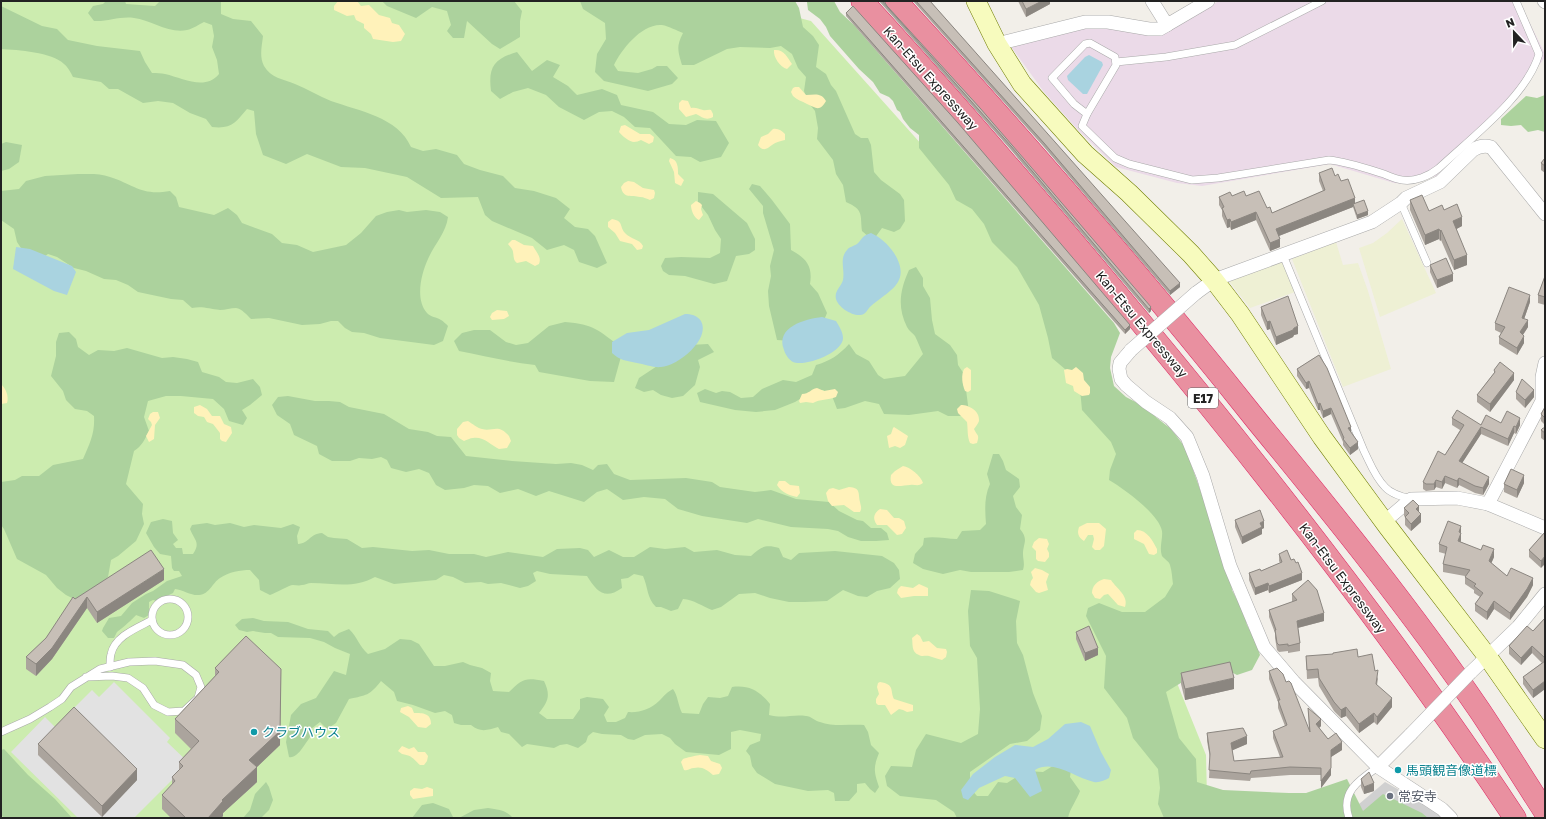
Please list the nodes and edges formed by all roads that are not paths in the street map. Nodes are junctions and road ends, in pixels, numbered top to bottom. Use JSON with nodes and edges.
{"nodes":[{"id":1,"x":862,"y":1,"type":"edge"},
{"id":2,"x":896,"y":1,"type":"edge"},
{"id":3,"x":976,"y":1,"type":"edge"},
{"id":4,"x":1152,"y":1,"type":"edge"},
{"id":5,"x":1208,"y":1,"type":"edge"},
{"id":6,"x":1322,"y":1,"type":"edge"},
{"id":7,"x":1516,"y":1,"type":"edge"},
{"id":8,"x":1167,"y":25,"type":"junction"},
{"id":9,"x":997,"y":44,"type":"junction"},
{"id":10,"x":1116,"y":62,"type":"junction"},
{"id":11,"x":1087,"y":114,"type":"junction"},
{"id":12,"x":1401,"y":203,"type":"junction"},
{"id":13,"x":1545,"y":214,"type":"edge"},
{"id":14,"x":1283,"y":255,"type":"junction"},
{"id":15,"x":1427,"y":263,"type":"dead end"},
{"id":16,"x":1214,"y":280,"type":"junction"},
{"id":17,"x":1545,"y":363,"type":"edge"},
{"id":18,"x":1411,"y":500,"type":"junction"},
{"id":19,"x":1488,"y":504,"type":"junction"},
{"id":20,"x":1384,"y":522,"type":"junction"},
{"id":21,"x":1545,"y":528,"type":"edge"},
{"id":22,"x":1545,"y":594,"type":"edge"},
{"id":23,"x":152,"y":620,"type":"junction"},
{"id":24,"x":1487,"y":656,"type":"junction"},
{"id":25,"x":110,"y":667,"type":"junction"},
{"id":26,"x":86,"y":677,"type":"junction"},
{"id":27,"x":1,"y":732,"type":"edge"},
{"id":28,"x":1545,"y":739,"type":"edge"},
{"id":29,"x":1378,"y":767,"type":"junction"},
{"id":30,"x":1545,"y":812,"type":"edge"},
{"id":31,"x":1349,"y":818,"type":"edge"},
{"id":32,"x":1451,"y":818,"type":"edge"},
{"id":33,"x":1515,"y":818,"type":"edge"}],
"edges":[{"from":1,"to":33,"type":"highway","name":"Kan-Etsu Expressway","number":"E17"},
{"from":2,"to":30,"type":"highway","name":"Kan-Etsu Expressway","number":"E17"},
{"from":3,"to":9,"type":"street"},
{"from":4,"to":8,"type":"street"},
{"from":5,"to":8,"type":"street"},
{"from":6,"to":10,"type":"lane"},
{"from":7,"to":11,"type":"lane"},
{"from":8,"to":9,"type":"street"},
{"from":9,"to":16,"type":"street"},
{"from":10,"to":11,"type":"lane"},
{"from":10,"to":11,"type":"lane"},
{"from":12,"to":13,"type":"street"},
{"from":12,"to":14,"type":"street"},
{"from":12,"to":15,"type":"lane"},
{"from":14,"to":16,"type":"street"},
{"from":14,"to":18,"type":"lane"},
{"from":16,"to":20,"type":"street"},
{"from":16,"to":29,"type":"street","bridge":true},
{"from":17,"to":19,"type":"street"},
{"from":18,"to":19,"type":"street"},
{"from":18,"to":20,"type":"street"},
{"from":19,"to":21,"type":"street"},
{"from":20,"to":24,"type":"street"},
{"from":22,"to":24,"type":"street"},
{"from":23,"to":23,"type":"lane"},
{"from":23,"to":25,"type":"lane"},
{"from":24,"to":28,"type":"street"},
{"from":24,"to":29,"type":"street","bridge":true},
{"from":25,"to":26,"type":"lane"},
{"from":25,"to":26,"type":"lane"},
{"from":26,"to":27,"type":"lane"},
{"from":29,"to":31,"type":"lane"},
{"from":29,"to":32,"type":"street"}]}
